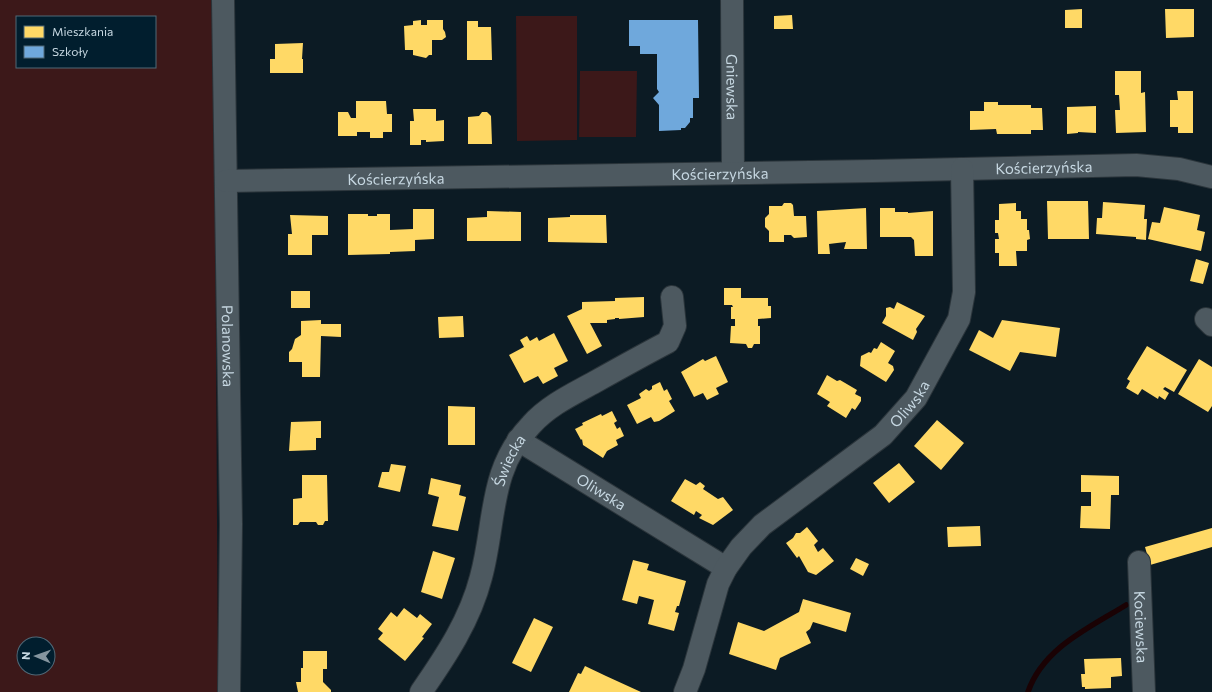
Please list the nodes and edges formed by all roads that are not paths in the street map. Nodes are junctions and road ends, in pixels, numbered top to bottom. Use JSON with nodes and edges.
{"nodes":[{"id":1,"x":223,"y":0,"type":"edge"},
{"id":2,"x":732,"y":0,"type":"edge"},
{"id":3,"x":962,"y":169,"type":"junction"},
{"id":4,"x":733,"y":173,"type":"junction"},
{"id":5,"x":1212,"y":177,"type":"edge"},
{"id":6,"x":226,"y":182,"type":"junction"},
{"id":7,"x":672,"y":296,"type":"dead end"},
{"id":8,"x":518,"y":440,"type":"junction"},
{"id":9,"x":1139,"y":562,"type":"dead end"},
{"id":10,"x":726,"y":568,"type":"junction"},
{"id":11,"x":229,"y":692,"type":"edge"},
{"id":12,"x":421,"y":692,"type":"edge"},
{"id":13,"x":685,"y":692,"type":"edge"},
{"id":14,"x":1144,"y":692,"type":"edge"}],
"edges":[{"from":1,"to":6,"type":"street","name":"Polanowska"},
{"from":2,"to":4,"type":"street","name":"Gniewska"},
{"from":3,"to":4,"type":"street","name":"Kościerzyńska"},
{"from":3,"to":5,"type":"street","name":"Kościerzyńska"},
{"from":3,"to":10,"type":"street","name":"Oliwska"},
{"from":4,"to":6,"type":"street","name":"Kościerzyńska"},
{"from":6,"to":11,"type":"street","name":"Polanowska"},
{"from":7,"to":8,"type":"street","name":"Świecka"},
{"from":8,"to":10,"type":"street","name":"Oliwska"},
{"from":8,"to":12,"type":"street","name":"Świecka"},
{"from":9,"to":14,"type":"street","name":"Kociewska"},
{"from":10,"to":13,"type":"street","name":"Oliwska"}]}
